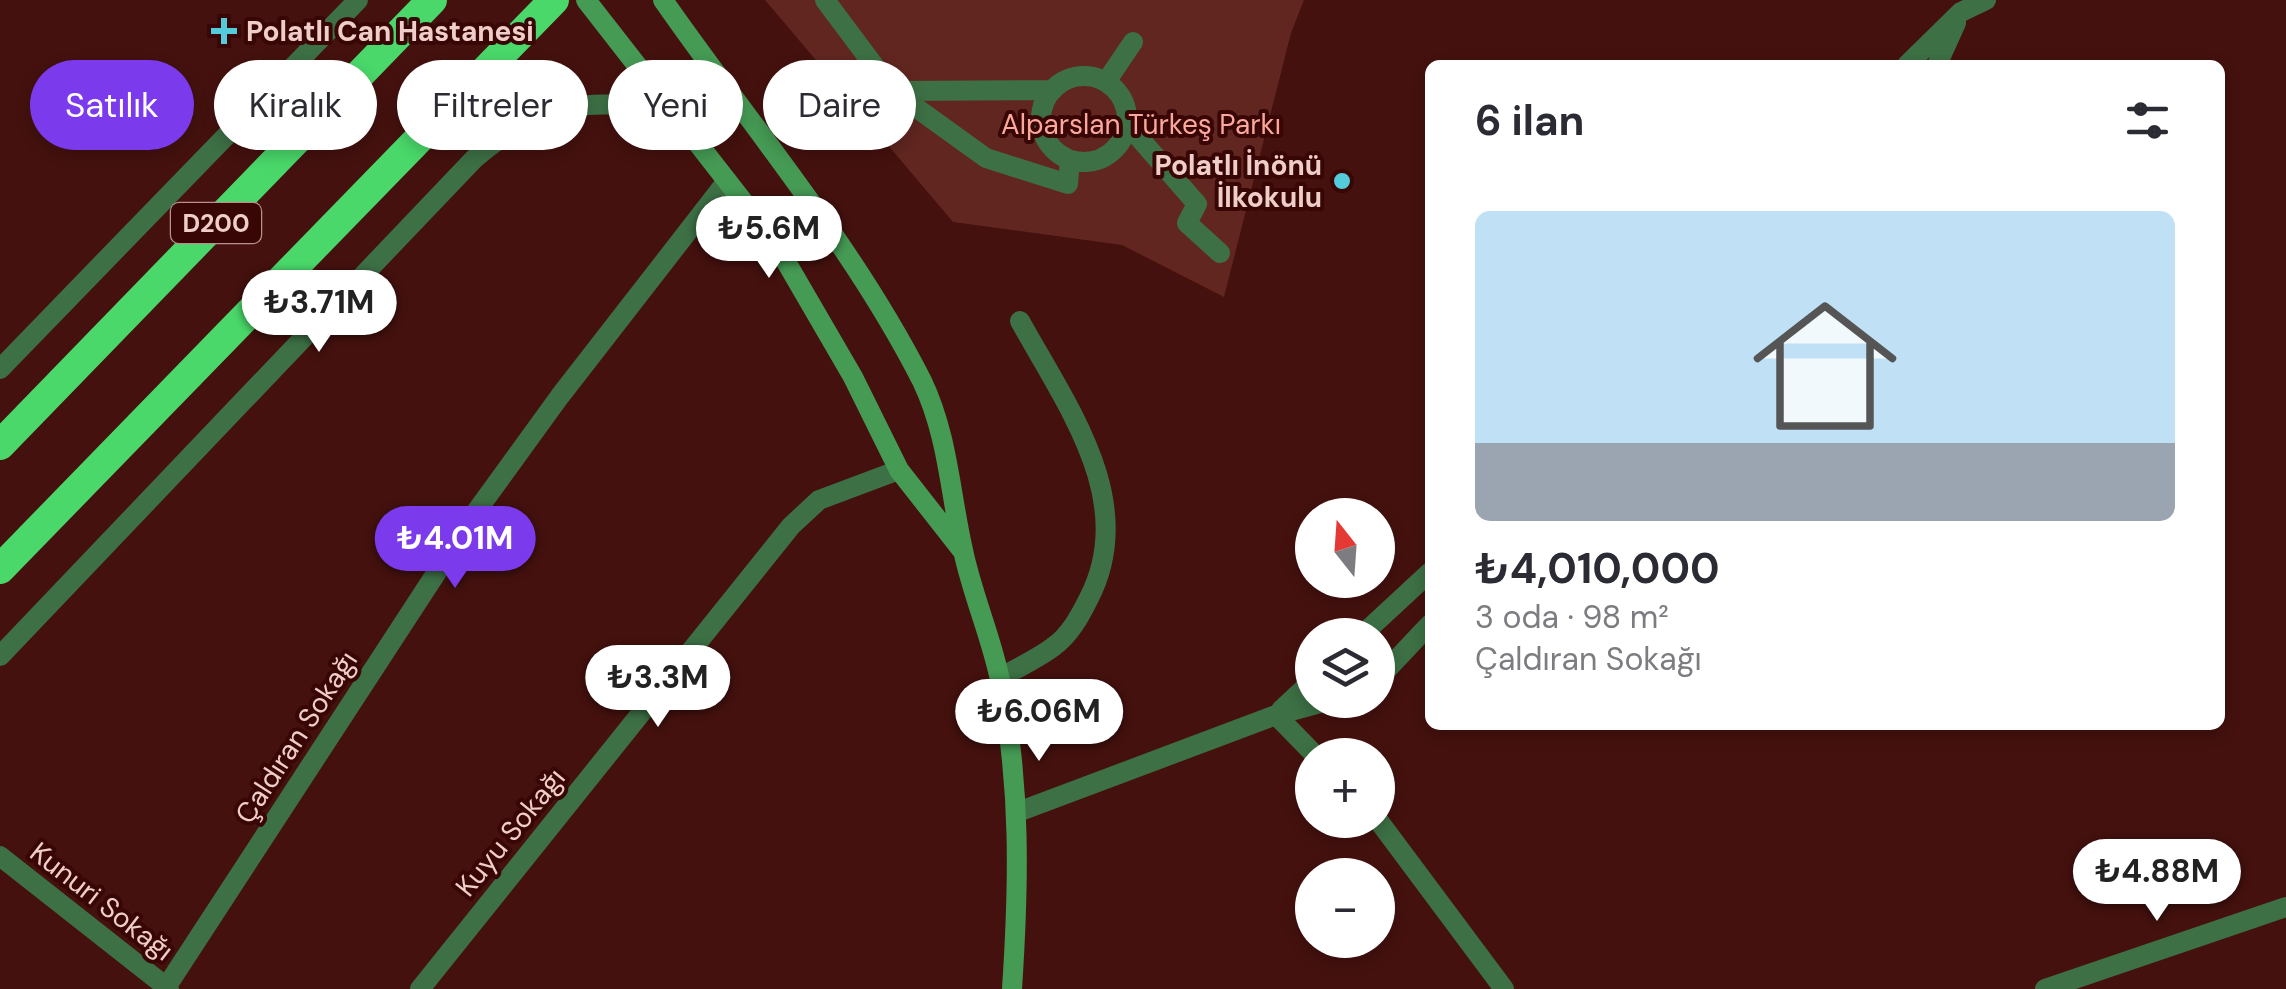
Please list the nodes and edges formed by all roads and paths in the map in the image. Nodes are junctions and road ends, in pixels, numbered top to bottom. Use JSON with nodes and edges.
{"nodes":[{"id":1,"x":358,"y":0,"type":"edge"},
{"id":2,"x":432,"y":0,"type":"edge"},
{"id":3,"x":554,"y":0,"type":"edge"},
{"id":4,"x":586,"y":0,"type":"edge"},
{"id":5,"x":663,"y":0,"type":"edge"},
{"id":6,"x":825,"y":0,"type":"edge"},
{"id":7,"x":1986,"y":0,"type":"edge"},
{"id":8,"x":1956,"y":6,"type":"edge"},
{"id":9,"x":676,"y":9,"type":"edge"},
{"id":10,"x":1132,"y":42,"type":"dead end"},
{"id":11,"x":632,"y":60,"type":"edge"},
{"id":12,"x":870,"y":60,"type":"edge"},
{"id":13,"x":1911,"y":60,"type":"edge"},
{"id":14,"x":1939,"y":60,"type":"edge"},
{"id":15,"x":1106,"y":82,"type":"junction"},
{"id":16,"x":1053,"y":90,"type":"junction"},
{"id":17,"x":916,"y":91,"type":"edge"},
{"id":18,"x":608,"y":104,"type":"edge"},
{"id":19,"x":916,"y":108,"type":"edge"},
{"id":20,"x":1127,"y":124,"type":"junction"},
{"id":21,"x":702,"y":150,"type":"edge"},
{"id":22,"x":1070,"y":160,"type":"junction"},
{"id":23,"x":727,"y":181,"type":"junction"},
{"id":24,"x":1220,"y":253,"type":"dead end"},
{"id":25,"x":1020,"y":321,"type":"dead end"},
{"id":26,"x":0,"y":369,"type":"edge"},
{"id":27,"x":0,"y":445,"type":"edge"},
{"id":28,"x":899,"y":470,"type":"junction"},
{"id":29,"x":963,"y":551,"type":"junction"},
{"id":30,"x":0,"y":569,"type":"edge"},
{"id":31,"x":1425,"y":577,"type":"edge"},
{"id":32,"x":1380,"y":618,"type":"edge"},
{"id":33,"x":1425,"y":629,"type":"edge"},
{"id":34,"x":0,"y":656,"type":"edge"},
{"id":35,"x":1395,"y":661,"type":"edge"},
{"id":36,"x":1000,"y":678,"type":"junction"},
{"id":37,"x":1295,"y":697,"type":"edge"},
{"id":38,"x":1295,"y":710,"type":"edge"},
{"id":39,"x":1276,"y":715,"type":"junction"},
{"id":40,"x":1298,"y":738,"type":"edge"},
{"id":41,"x":1018,"y":812,"type":"junction"},
{"id":42,"x":1391,"y":838,"type":"edge"},
{"id":43,"x":0,"y":856,"type":"edge"},
{"id":44,"x":2286,"y":907,"type":"edge"},
{"id":45,"x":167,"y":988,"type":"edge"},
{"id":46,"x":420,"y":989,"type":"edge"},
{"id":47,"x":1012,"y":989,"type":"edge"},
{"id":48,"x":1504,"y":989,"type":"edge"},
{"id":49,"x":2045,"y":989,"type":"edge"}],
"edges":[{"from":1,"to":26,"type":"street"},
{"from":2,"to":27,"type":"highway","number":"D200"},
{"from":3,"to":30,"type":"highway","number":"D200"},
{"from":4,"to":11,"type":"street"},
{"from":5,"to":9,"type":"street"},
{"from":6,"to":12,"type":"street"},
{"from":7,"to":8,"type":"street"},
{"from":8,"to":13,"type":"street"},
{"from":8,"to":14,"type":"street"},
{"from":9,"to":29,"type":"street"},
{"from":10,"to":15,"type":"street"},
{"from":15,"to":16,"type":"street"},
{"from":15,"to":20,"type":"street"},
{"from":16,"to":17,"type":"street"},
{"from":16,"to":22,"type":"street"},
{"from":18,"to":34,"type":"street"},
{"from":19,"to":22,"type":"street"},
{"from":20,"to":22,"type":"street"},
{"from":20,"to":24,"type":"street"},
{"from":21,"to":23,"type":"street"},
{"from":23,"to":28,"type":"street"},
{"from":23,"to":45,"type":"street","name":"Çaldıran Sokağı"},
{"from":25,"to":36,"type":"street"},
{"from":28,"to":29,"type":"street"},
{"from":28,"to":46,"type":"street","name":"Kuyu Sokağı"},
{"from":29,"to":36,"type":"street"},
{"from":31,"to":32,"type":"street"},
{"from":33,"to":35,"type":"street"},
{"from":36,"to":41,"type":"street"},
{"from":37,"to":39,"type":"street"},
{"from":38,"to":39,"type":"street"},
{"from":39,"to":40,"type":"street"},
{"from":39,"to":41,"type":"street"},
{"from":41,"to":47,"type":"street"},
{"from":42,"to":48,"type":"street"},
{"from":43,"to":45,"type":"street","name":"Kunuri Sokağı"},
{"from":44,"to":49,"type":"street"}]}
